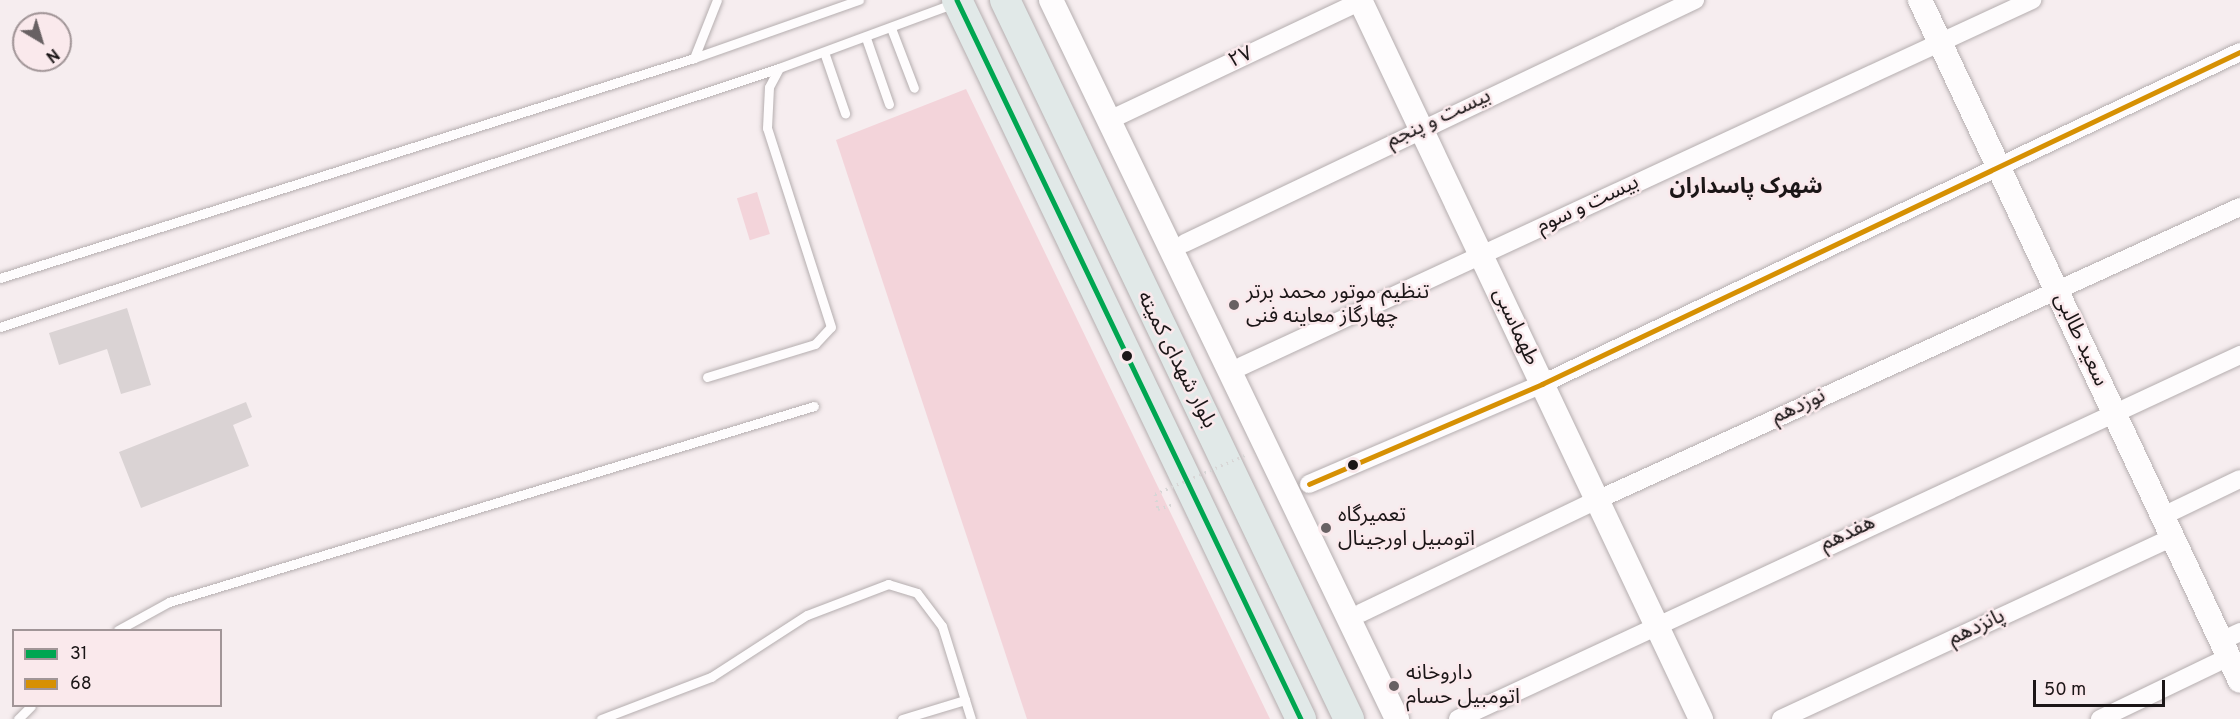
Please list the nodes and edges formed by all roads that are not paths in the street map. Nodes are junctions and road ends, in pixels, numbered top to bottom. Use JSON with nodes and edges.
{"nodes":[{"id":1,"x":717,"y":0,"type":"edge"},
{"id":2,"x":859,"y":0,"type":"edge"},
{"id":3,"x":1005,"y":0,"type":"edge"},
{"id":4,"x":1051,"y":0,"type":"edge"},
{"id":5,"x":1361,"y":0,"type":"edge"},
{"id":6,"x":1695,"y":0,"type":"edge"},
{"id":7,"x":1920,"y":0,"type":"edge"},
{"id":8,"x":2032,"y":0,"type":"edge"},
{"id":9,"x":957,"y":1,"type":"edge"},
{"id":10,"x":891,"y":28,"type":"junction"},
{"id":11,"x":866,"y":38,"type":"junction"},
{"id":12,"x":1940,"y":42,"type":"junction"},
{"id":13,"x":824,"y":52,"type":"junction"},
{"id":14,"x":2240,"y":52,"type":"edge"},
{"id":15,"x":694,"y":58,"type":"junction"},
{"id":16,"x":779,"y":68,"type":"junction"},
{"id":17,"x":914,"y":88,"type":"dead end"},
{"id":18,"x":889,"y":104,"type":"dead end"},
{"id":19,"x":845,"y":113,"type":"dead end"},
{"id":20,"x":1118,"y":116,"type":"dead end"},
{"id":21,"x":1420,"y":127,"type":"junction"},
{"id":22,"x":1999,"y":167,"type":"junction"},
{"id":23,"x":2240,"y":207,"type":"edge"},
{"id":24,"x":1185,"y":243,"type":"dead end"},
{"id":25,"x":1480,"y":254,"type":"junction"},
{"id":26,"x":0,"y":278,"type":"edge"},
{"id":27,"x":2056,"y":289,"type":"junction"},
{"id":28,"x":0,"y":327,"type":"edge"},
{"id":29,"x":2240,"y":355,"type":"edge"},
{"id":30,"x":1242,"y":366,"type":"dead end"},
{"id":31,"x":707,"y":377,"type":"dead end"},
{"id":32,"x":1542,"y":384,"type":"junction"},
{"id":33,"x":814,"y":406,"type":"dead end"},
{"id":34,"x":2113,"y":411,"type":"junction"},
{"id":35,"x":2240,"y":479,"type":"edge"},
{"id":36,"x":1309,"y":484,"type":"dead end"},
{"id":37,"x":1597,"y":500,"type":"junction"},
{"id":38,"x":2168,"y":527,"type":"junction"},
{"id":39,"x":1361,"y":613,"type":"dead end"},
{"id":40,"x":1655,"y":623,"type":"junction"},
{"id":41,"x":120,"y":629,"type":"edge"},
{"id":42,"x":2230,"y":643,"type":"edge"},
{"id":43,"x":2240,"y":681,"type":"edge"},
{"id":44,"x":965,"y":700,"type":"junction"},
{"id":45,"x":29,"y":707,"type":"edge"},
{"id":46,"x":18,"y":719,"type":"edge"},
{"id":47,"x":601,"y":719,"type":"edge"},
{"id":48,"x":902,"y":719,"type":"edge"},
{"id":49,"x":971,"y":719,"type":"edge"},
{"id":50,"x":1301,"y":719,"type":"edge"},
{"id":51,"x":1349,"y":719,"type":"edge"},
{"id":52,"x":1397,"y":719,"type":"edge"},
{"id":53,"x":1458,"y":719,"type":"edge"},
{"id":54,"x":1701,"y":719,"type":"edge"},
{"id":55,"x":1781,"y":719,"type":"edge"},
{"id":56,"x":2100,"y":719,"type":"edge"}],
"edges":[{"from":1,"to":15,"type":"lane"},
{"from":2,"to":15,"type":"lane"},
{"from":3,"to":51,"type":"main road","name":"بلوار شهدای کمیته"},
{"from":4,"to":52,"type":"street"},
{"from":5,"to":20,"type":"street","name":"۲۷"},
{"from":5,"to":21,"type":"street","name":"طهماسبی"},
{"from":6,"to":21,"type":"street","name":"بیست و پنجم"},
{"from":7,"to":12,"type":"street","name":"سعید طالبی"},
{"from":8,"to":12,"type":"street","name":"بیست و سوم"},
{"from":9,"to":10,"type":"lane"},
{"from":9,"to":50,"type":"main road","name":"بلوار شهدای کمیته"},
{"from":10,"to":11,"type":"lane"},
{"from":10,"to":17,"type":"lane"},
{"from":11,"to":13,"type":"lane"},
{"from":11,"to":18,"type":"lane"},
{"from":12,"to":22,"type":"street","name":"سعید طالبی"},
{"from":12,"to":25,"type":"street","name":"بیست و سوم"},
{"from":13,"to":16,"type":"lane"},
{"from":13,"to":19,"type":"lane"},
{"from":14,"to":22,"type":"street"},
{"from":15,"to":26,"type":"lane"},
{"from":16,"to":28,"type":"lane"},
{"from":16,"to":31,"type":"lane"},
{"from":21,"to":24,"type":"street","name":"بیست و پنجم"},
{"from":21,"to":25,"type":"street","name":"طهماسبی"},
{"from":22,"to":27,"type":"street","name":"سعید طالبی"},
{"from":22,"to":32,"type":"street"},
{"from":23,"to":27,"type":"street","name":"نوزدهم"},
{"from":25,"to":30,"type":"street","name":"بیست و سوم"},
{"from":25,"to":32,"type":"street","name":"طهماسبی"},
{"from":27,"to":34,"type":"street","name":"سعید طالبی"},
{"from":27,"to":37,"type":"street","name":"نوزدهم"},
{"from":29,"to":34,"type":"street","name":"هفدهم"},
{"from":32,"to":36,"type":"street"},
{"from":32,"to":37,"type":"street","name":"طهماسبی"},
{"from":33,"to":41,"type":"lane"},
{"from":34,"to":38,"type":"street","name":"سعید طالبی"},
{"from":34,"to":40,"type":"street","name":"هفدهم"},
{"from":35,"to":38,"type":"street","name":"پانزدهم"},
{"from":37,"to":39,"type":"street","name":"نوزدهم"},
{"from":37,"to":40,"type":"street","name":"طهماسبی"},
{"from":38,"to":42,"type":"street","name":"سعید طالبی"},
{"from":38,"to":55,"type":"street","name":"پانزدهم"},
{"from":40,"to":53,"type":"street","name":"هفدهم"},
{"from":40,"to":54,"type":"street","name":"طهماسبی"},
{"from":42,"to":43,"type":"street","name":"سعید طالبی"},
{"from":42,"to":56,"type":"street"},
{"from":44,"to":47,"type":"lane"},
{"from":44,"to":48,"type":"lane"},
{"from":44,"to":49,"type":"lane"},
{"from":45,"to":46,"type":"lane"}]}
